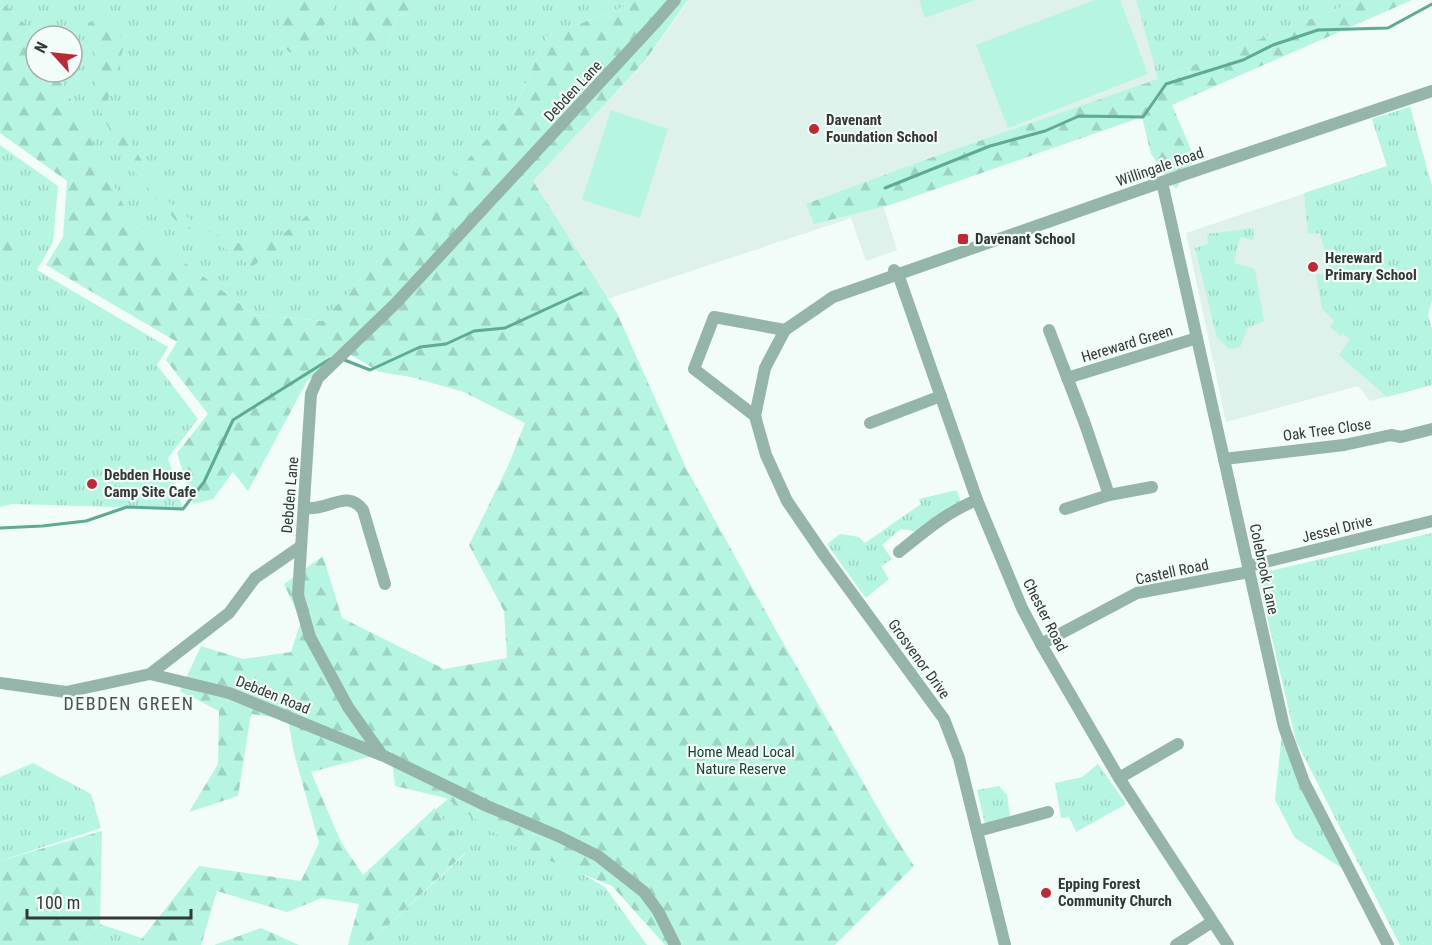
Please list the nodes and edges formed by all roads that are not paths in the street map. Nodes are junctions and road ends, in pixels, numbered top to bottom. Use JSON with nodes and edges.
{"nodes":[{"id":1,"x":675,"y":0,"type":"edge"},
{"id":2,"x":1432,"y":91,"type":"edge"},
{"id":3,"x":1162,"y":182,"type":"junction"},
{"id":4,"x":896,"y":272,"type":"junction"},
{"id":5,"x":785,"y":330,"type":"junction"},
{"id":6,"x":1049,"y":330,"type":"dead end"},
{"id":7,"x":1197,"y":338,"type":"junction"},
{"id":8,"x":1067,"y":378,"type":"junction"},
{"id":9,"x":941,"y":396,"type":"junction"},
{"id":10,"x":755,"y":416,"type":"junction"},
{"id":11,"x":870,"y":423,"type":"dead end"},
{"id":12,"x":1432,"y":429,"type":"edge"},
{"id":13,"x":1224,"y":459,"type":"junction"},
{"id":14,"x":1152,"y":487,"type":"dead end"},
{"id":15,"x":1109,"y":495,"type":"junction"},
{"id":16,"x":978,"y":500,"type":"junction"},
{"id":17,"x":305,"y":508,"type":"junction"},
{"id":18,"x":1065,"y":509,"type":"dead end"},
{"id":19,"x":1432,"y":521,"type":"edge"},
{"id":20,"x":300,"y":548,"type":"junction"},
{"id":21,"x":899,"y":552,"type":"dead end"},
{"id":22,"x":1249,"y":569,"type":"junction"},
{"id":23,"x":385,"y":584,"type":"dead end"},
{"id":24,"x":1041,"y":644,"type":"junction"},
{"id":25,"x":150,"y":674,"type":"junction"},
{"id":26,"x":0,"y":683,"type":"edge"},
{"id":27,"x":1178,"y":744,"type":"dead end"},
{"id":28,"x":382,"y":756,"type":"junction"},
{"id":29,"x":1119,"y":778,"type":"junction"},
{"id":30,"x":1048,"y":812,"type":"dead end"},
{"id":31,"x":978,"y":831,"type":"junction"},
{"id":32,"x":1212,"y":922,"type":"junction"},
{"id":33,"x":675,"y":945,"type":"edge"},
{"id":34,"x":1005,"y":945,"type":"edge"},
{"id":35,"x":1176,"y":945,"type":"edge"},
{"id":36,"x":1227,"y":945,"type":"edge"},
{"id":37,"x":1388,"y":945,"type":"edge"}],
"edges":[{"from":1,"to":17,"type":"street","name":"Debden Lane"},
{"from":2,"to":3,"type":"street","name":"Willingale Road"},
{"from":3,"to":4,"type":"street","name":"Willingale Road"},
{"from":3,"to":7,"type":"street","name":"Colebrook Lane"},
{"from":4,"to":5,"type":"street","name":"Grosvenor Drive"},
{"from":4,"to":9,"type":"street","name":"Chester Road"},
{"from":5,"to":10,"type":"street","name":"Grosvenor Drive"},
{"from":5,"to":10,"type":"street"},
{"from":6,"to":8,"type":"street","name":"Hereward Green"},
{"from":7,"to":8,"type":"street","name":"Hereward Green"},
{"from":7,"to":13,"type":"street","name":"Colebrook Lane"},
{"from":8,"to":15,"type":"street","name":"Hereward Green"},
{"from":9,"to":11,"type":"street"},
{"from":9,"to":16,"type":"street","name":"Chester Road"},
{"from":10,"to":31,"type":"street","name":"Grosvenor Drive"},
{"from":12,"to":13,"type":"street","name":"Oak Tree Close"},
{"from":13,"to":22,"type":"street","name":"Colebrook Lane"},
{"from":14,"to":15,"type":"street"},
{"from":15,"to":18,"type":"street"},
{"from":16,"to":21,"type":"street"},
{"from":16,"to":24,"type":"street","name":"Chester Road"},
{"from":17,"to":20,"type":"street","name":"Debden Lane"},
{"from":17,"to":23,"type":"street"},
{"from":19,"to":22,"type":"street","name":"Jessel Drive"},
{"from":20,"to":25,"type":"street","name":"Debden Road"},
{"from":20,"to":28,"type":"street","name":"Debden Lane"},
{"from":22,"to":24,"type":"street","name":"Castell Road"},
{"from":22,"to":37,"type":"street","name":"Colebrook Lane"},
{"from":24,"to":29,"type":"street","name":"Chester Road"},
{"from":25,"to":26,"type":"street","name":"Debden Road"},
{"from":25,"to":28,"type":"street","name":"Debden Road"},
{"from":27,"to":29,"type":"street"},
{"from":28,"to":33,"type":"street","name":"Debden Lane"},
{"from":29,"to":32,"type":"street","name":"Chester Road"},
{"from":30,"to":31,"type":"street"},
{"from":31,"to":34,"type":"street","name":"Grosvenor Drive"},
{"from":32,"to":35,"type":"street"},
{"from":32,"to":36,"type":"street","name":"Chester Road"}]}
